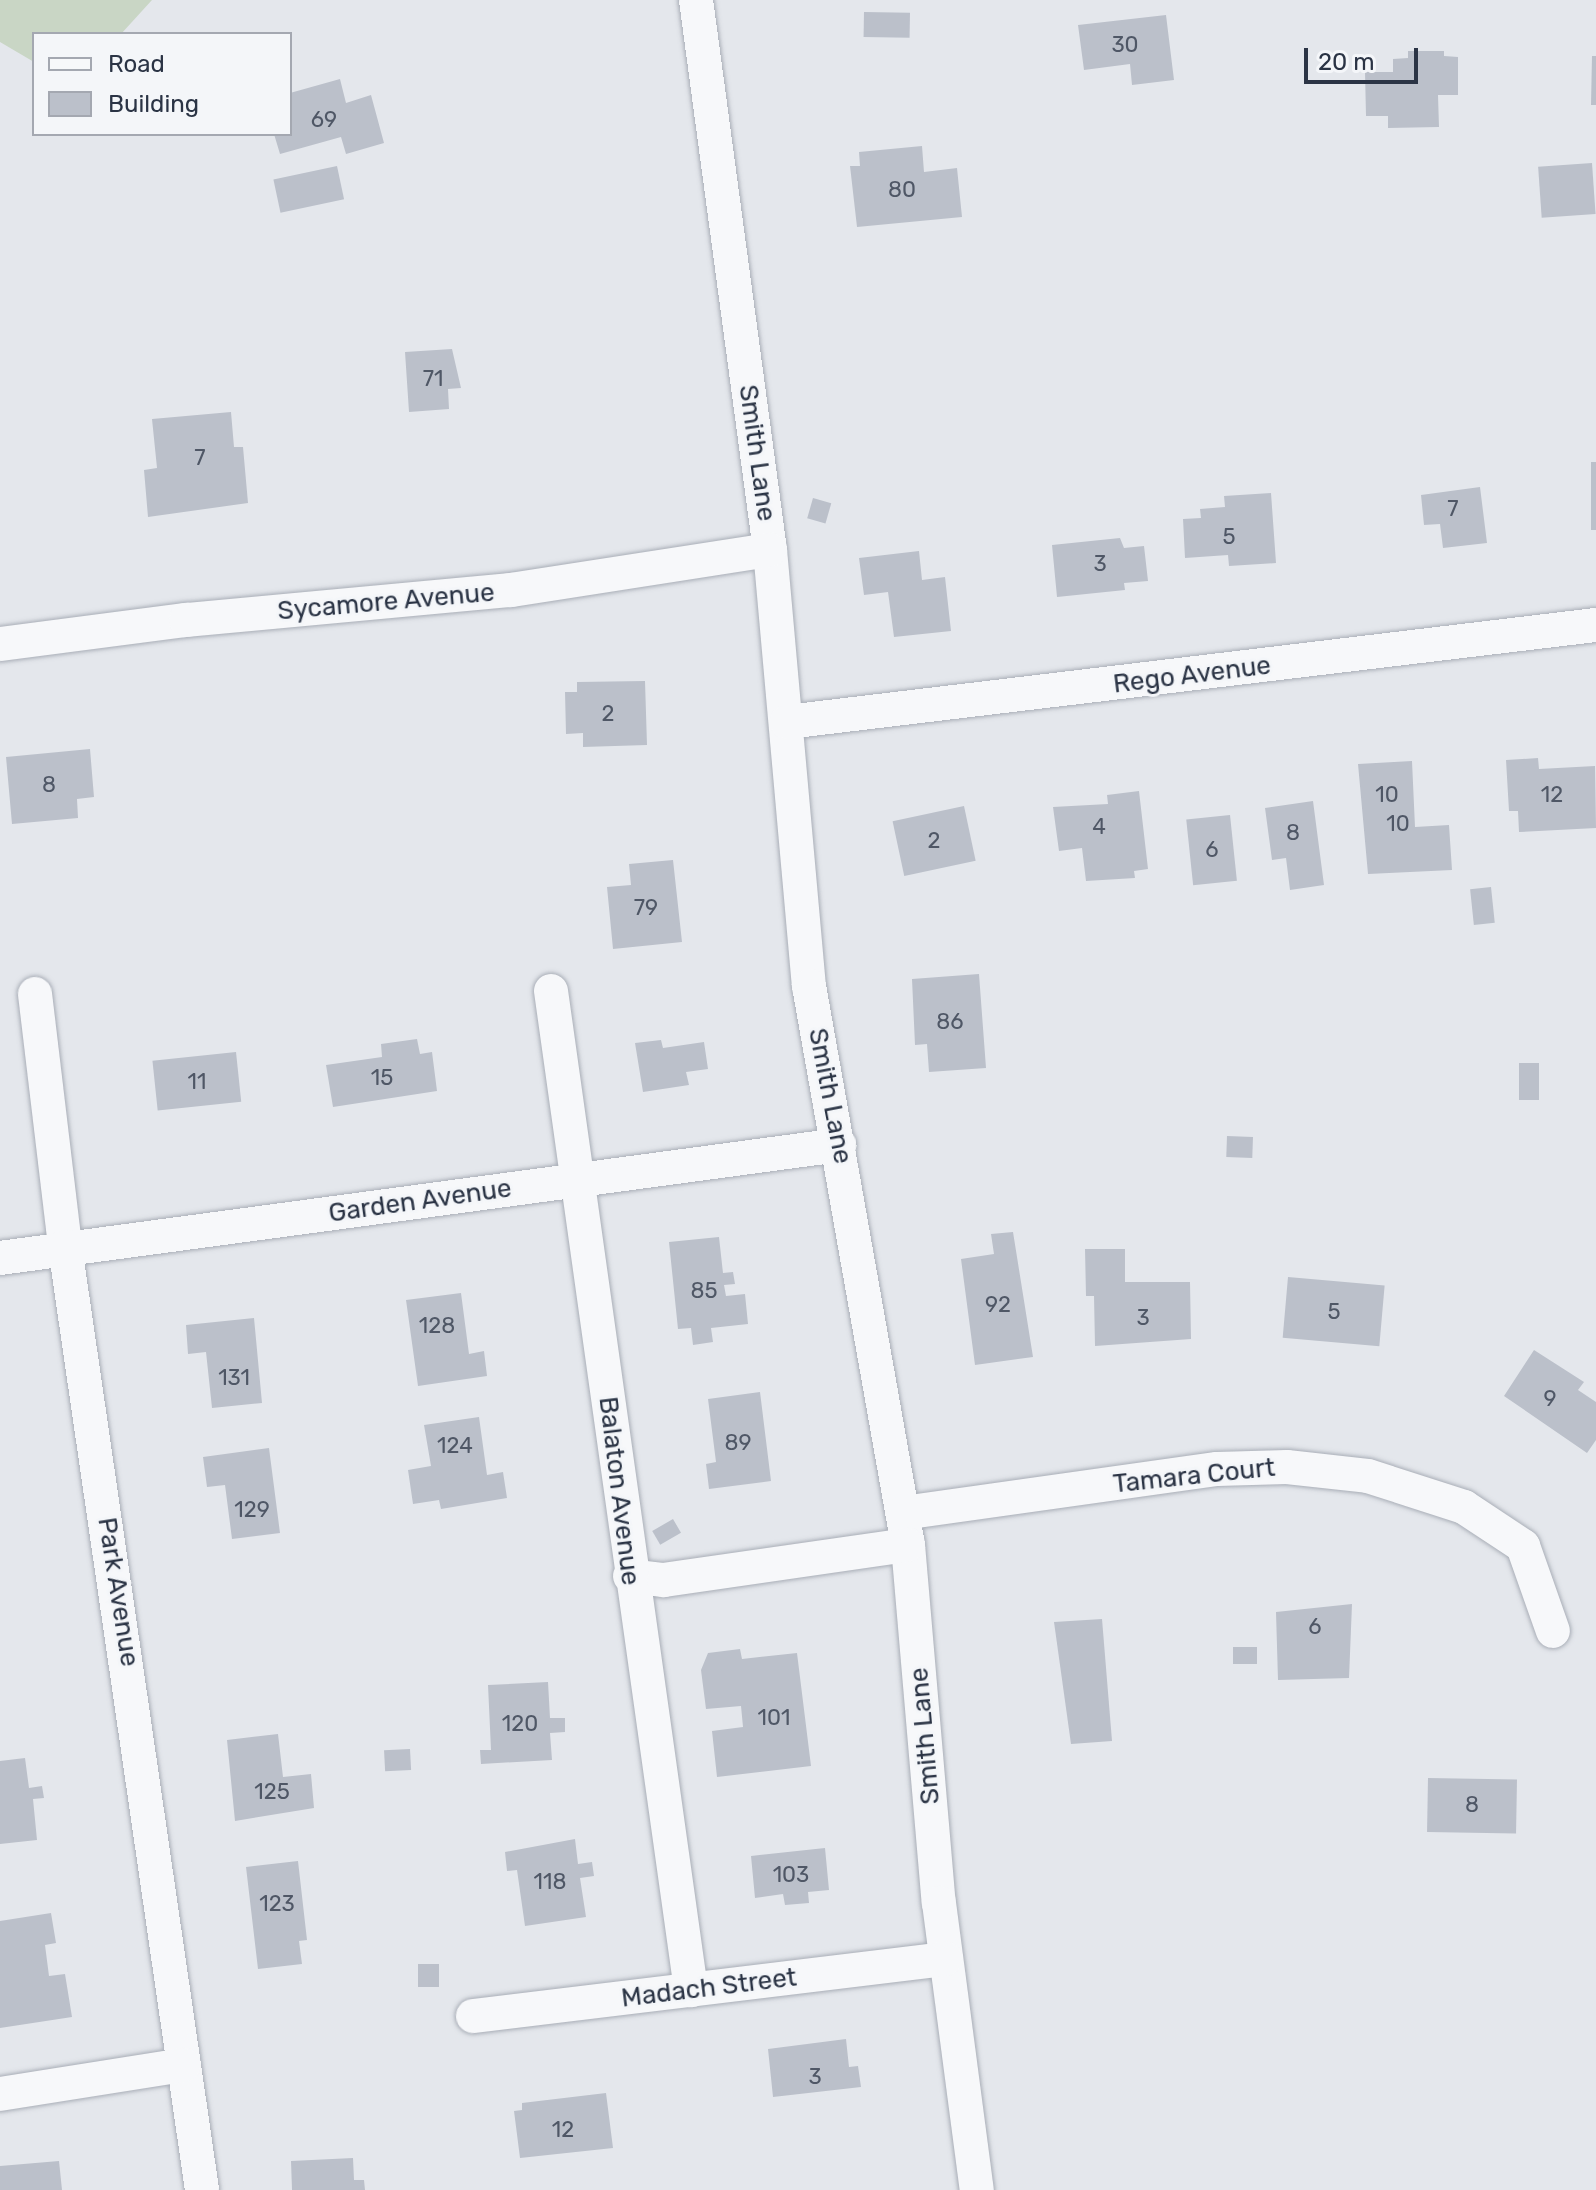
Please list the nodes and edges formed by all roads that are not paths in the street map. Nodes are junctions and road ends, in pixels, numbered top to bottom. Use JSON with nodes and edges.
{"nodes":[{"id":1,"x":696,"y":0,"type":"edge"},
{"id":2,"x":770,"y":550,"type":"junction"},
{"id":3,"x":1596,"y":625,"type":"edge"},
{"id":4,"x":0,"y":644,"type":"edge"},
{"id":5,"x":787,"y":722,"type":"junction"},
{"id":6,"x":551,"y":991,"type":"dead end"},
{"id":7,"x":35,"y":994,"type":"dead end"},
{"id":8,"x":839,"y":1145,"type":"junction"},
{"id":9,"x":580,"y":1179,"type":"junction"},
{"id":10,"x":65,"y":1247,"type":"junction"},
{"id":11,"x":0,"y":1258,"type":"edge"},
{"id":12,"x":906,"y":1529,"type":"junction"},
{"id":13,"x":630,"y":1576,"type":"junction"},
{"id":14,"x":1553,"y":1631,"type":"dead end"},
{"id":15,"x":946,"y":1959,"type":"junction"},
{"id":16,"x":691,"y":1990,"type":"junction"},
{"id":17,"x":473,"y":2016,"type":"dead end"},
{"id":18,"x":184,"y":2065,"type":"junction"},
{"id":19,"x":0,"y":2094,"type":"edge"},
{"id":20,"x":202,"y":2190,"type":"edge"},
{"id":21,"x":977,"y":2190,"type":"edge"}],
"edges":[{"from":1,"to":2,"type":"street","name":"Smith Lane"},
{"from":2,"to":4,"type":"street","name":"Sycamore Avenue"},
{"from":2,"to":5,"type":"street","name":"Smith Lane"},
{"from":3,"to":5,"type":"street","name":"Rego Avenue"},
{"from":5,"to":8,"type":"street","name":"Smith Lane"},
{"from":6,"to":9,"type":"street","name":"Balaton Avenue"},
{"from":7,"to":10,"type":"street","name":"Park Avenue"},
{"from":8,"to":9,"type":"street","name":"Garden Avenue"},
{"from":8,"to":12,"type":"street","name":"Smith Lane"},
{"from":9,"to":10,"type":"street","name":"Garden Avenue"},
{"from":9,"to":13,"type":"street","name":"Balaton Avenue"},
{"from":10,"to":11,"type":"street","name":"Garden Avenue"},
{"from":10,"to":18,"type":"street","name":"Park Avenue"},
{"from":12,"to":13,"type":"street","name":"Tamara Court"},
{"from":12,"to":14,"type":"street","name":"Tamara Court"},
{"from":12,"to":15,"type":"street","name":"Smith Lane"},
{"from":13,"to":16,"type":"street","name":"Balaton Avenue"},
{"from":15,"to":16,"type":"street","name":"Madach Street"},
{"from":15,"to":21,"type":"street","name":"Smith Lane"},
{"from":16,"to":17,"type":"street","name":"Madach Street"},
{"from":18,"to":19,"type":"street"},
{"from":18,"to":20,"type":"street","name":"Park Avenue"}]}
